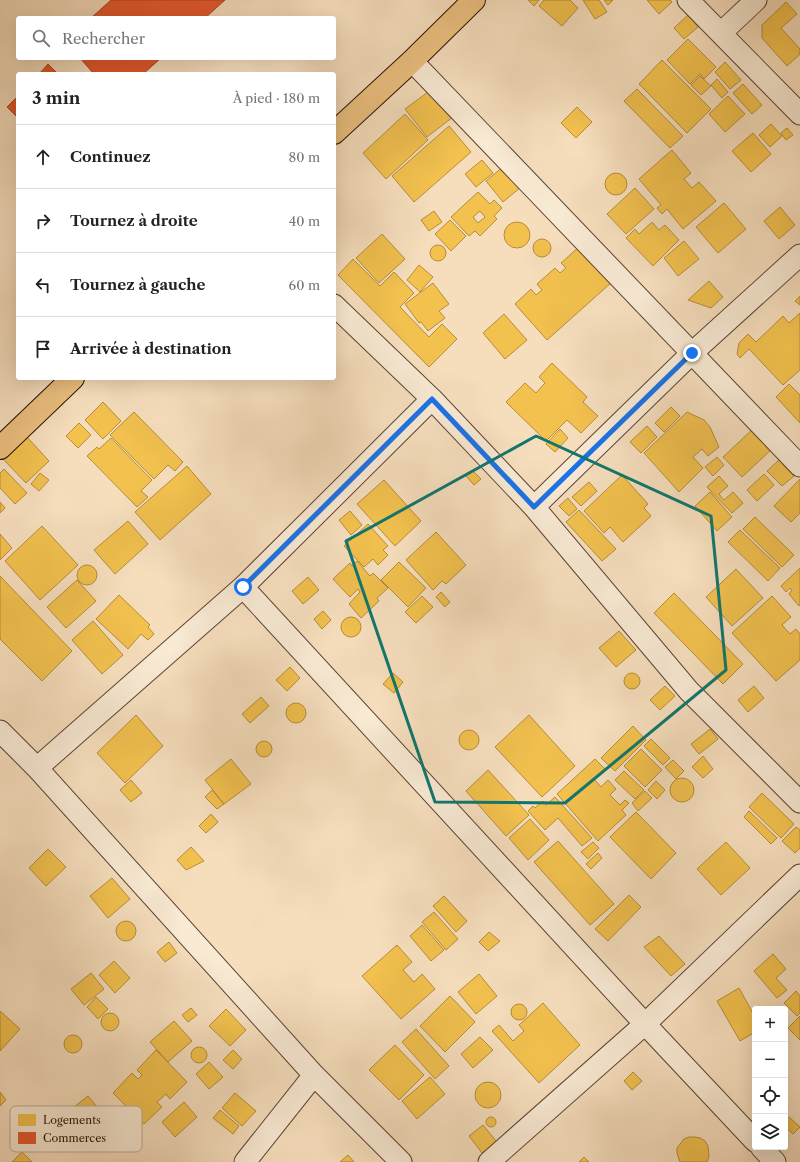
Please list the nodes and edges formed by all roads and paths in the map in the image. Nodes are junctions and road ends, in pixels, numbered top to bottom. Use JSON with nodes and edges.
{"nodes":[{"id":1,"x":474,"y":0,"type":"edge"},
{"id":2,"x":688,"y":0,"type":"edge"},
{"id":3,"x":756,"y":0,"type":"edge"},
{"id":4,"x":721,"y":33,"type":"junction"},
{"id":5,"x":412,"y":61,"type":"junction"},
{"id":6,"x":800,"y":114,"type":"edge"},
{"id":7,"x":336,"y":131,"type":"edge"},
{"id":8,"x":800,"y":255,"type":"edge"},
{"id":9,"x":336,"y":307,"type":"edge"},
{"id":10,"x":692,"y":353,"type":"junction"},
{"id":11,"x":72,"y":380,"type":"edge"},
{"id":12,"x":432,"y":399,"type":"junction"},
{"id":13,"x":0,"y":448,"type":"edge"},
{"id":14,"x":800,"y":466,"type":"edge"},
{"id":15,"x":534,"y":507,"type":"junction"},
{"id":16,"x":243,"y":587,"type":"junction"},
{"id":17,"x":0,"y":731,"type":"edge"},
{"id":18,"x":37,"y":768,"type":"junction"},
{"id":19,"x":800,"y":802,"type":"edge"},
{"id":20,"x":800,"y":875,"type":"edge"},
{"id":21,"x":644,"y":1024,"type":"junction"},
{"id":22,"x":314,"y":1075,"type":"junction"},
{"id":23,"x":752,"y":1138,"type":"edge"},
{"id":24,"x":764,"y":1150,"type":"edge"},
{"id":25,"x":246,"y":1162,"type":"edge"},
{"id":26,"x":401,"y":1162,"type":"edge"},
{"id":27,"x":489,"y":1162,"type":"edge"},
{"id":28,"x":775,"y":1162,"type":"edge"}],
"edges":[{"from":1,"to":5,"type":"highway"},
{"from":2,"to":4,"type":"street"},
{"from":3,"to":4,"type":"street"},
{"from":4,"to":6,"type":"street"},
{"from":5,"to":7,"type":"highway"},
{"from":5,"to":10,"type":"street"},
{"from":8,"to":10,"type":"street"},
{"from":9,"to":12,"type":"street"},
{"from":10,"to":14,"type":"street"},
{"from":10,"to":15,"type":"street"},
{"from":11,"to":13,"type":"highway"},
{"from":12,"to":15,"type":"street"},
{"from":12,"to":16,"type":"street"},
{"from":15,"to":19,"type":"street"},
{"from":16,"to":18,"type":"street"},
{"from":16,"to":21,"type":"street"},
{"from":17,"to":18,"type":"street"},
{"from":18,"to":22,"type":"street"},
{"from":20,"to":21,"type":"street"},
{"from":21,"to":23,"type":"street"},
{"from":21,"to":27,"type":"street"},
{"from":22,"to":25,"type":"street"},
{"from":22,"to":26,"type":"street"},
{"from":24,"to":28,"type":"street"}]}
